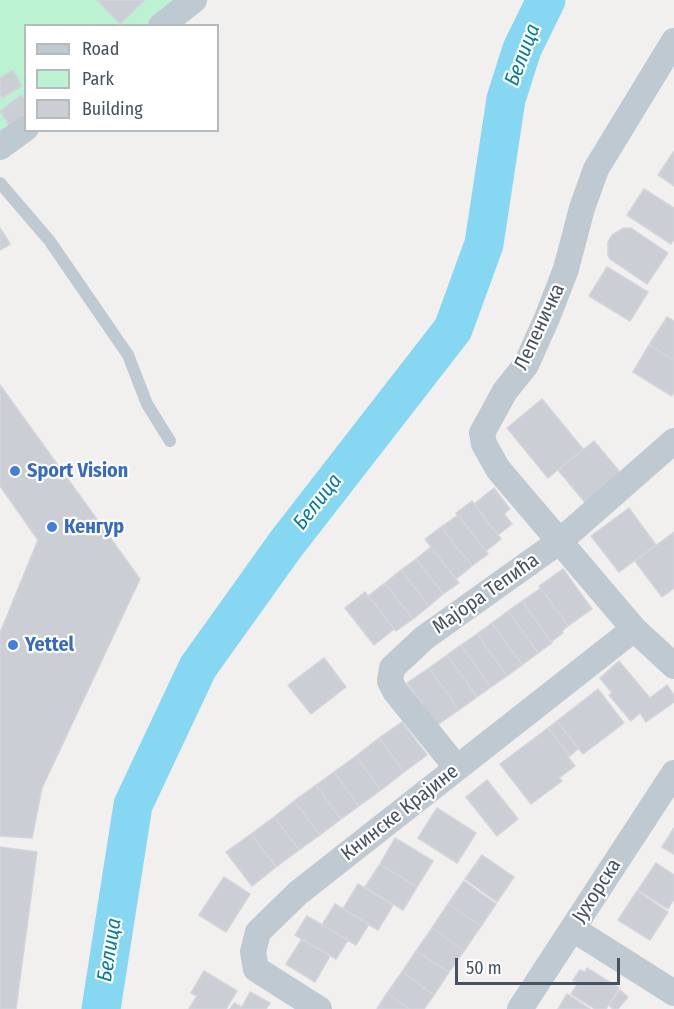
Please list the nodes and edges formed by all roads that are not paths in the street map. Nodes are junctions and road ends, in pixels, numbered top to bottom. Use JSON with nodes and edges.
{"nodes":[{"id":1,"x":194,"y":0,"type":"edge"},
{"id":2,"x":164,"y":24,"type":"edge"},
{"id":3,"x":674,"y":40,"type":"edge"},
{"id":4,"x":24,"y":129,"type":"edge"},
{"id":5,"x":0,"y":147,"type":"edge"},
{"id":6,"x":0,"y":183,"type":"edge"},
{"id":7,"x":170,"y":441,"type":"dead end"},
{"id":8,"x":674,"y":441,"type":"edge"},
{"id":9,"x":560,"y":542,"type":"junction"},
{"id":10,"x":634,"y":629,"type":"junction"},
{"id":11,"x":674,"y":666,"type":"edge"},
{"id":12,"x":457,"y":768,"type":"junction"},
{"id":13,"x":674,"y":774,"type":"edge"},
{"id":14,"x":573,"y":929,"type":"junction"},
{"id":15,"x":674,"y":993,"type":"edge"},
{"id":16,"x":319,"y":1009,"type":"edge"},
{"id":17,"x":520,"y":1009,"type":"edge"}],
"edges":[{"from":1,"to":2,"type":"street"},
{"from":3,"to":9,"type":"street","name":"Лепеничка"},
{"from":4,"to":5,"type":"street"},
{"from":6,"to":7,"type":"lane"},
{"from":8,"to":9,"type":"street","name":"Мајора Тепића"},
{"from":9,"to":10,"type":"street","name":"Лепеничка"},
{"from":9,"to":12,"type":"street","name":"Мајора Тепића"},
{"from":10,"to":11,"type":"street","name":"Лепеничка"},
{"from":10,"to":12,"type":"street","name":"Книнске Крајине"},
{"from":12,"to":16,"type":"street","name":"Книнске Крајине"},
{"from":13,"to":14,"type":"street","name":"Јухорска"},
{"from":14,"to":15,"type":"street"},
{"from":14,"to":17,"type":"street","name":"Јухорска"}]}
